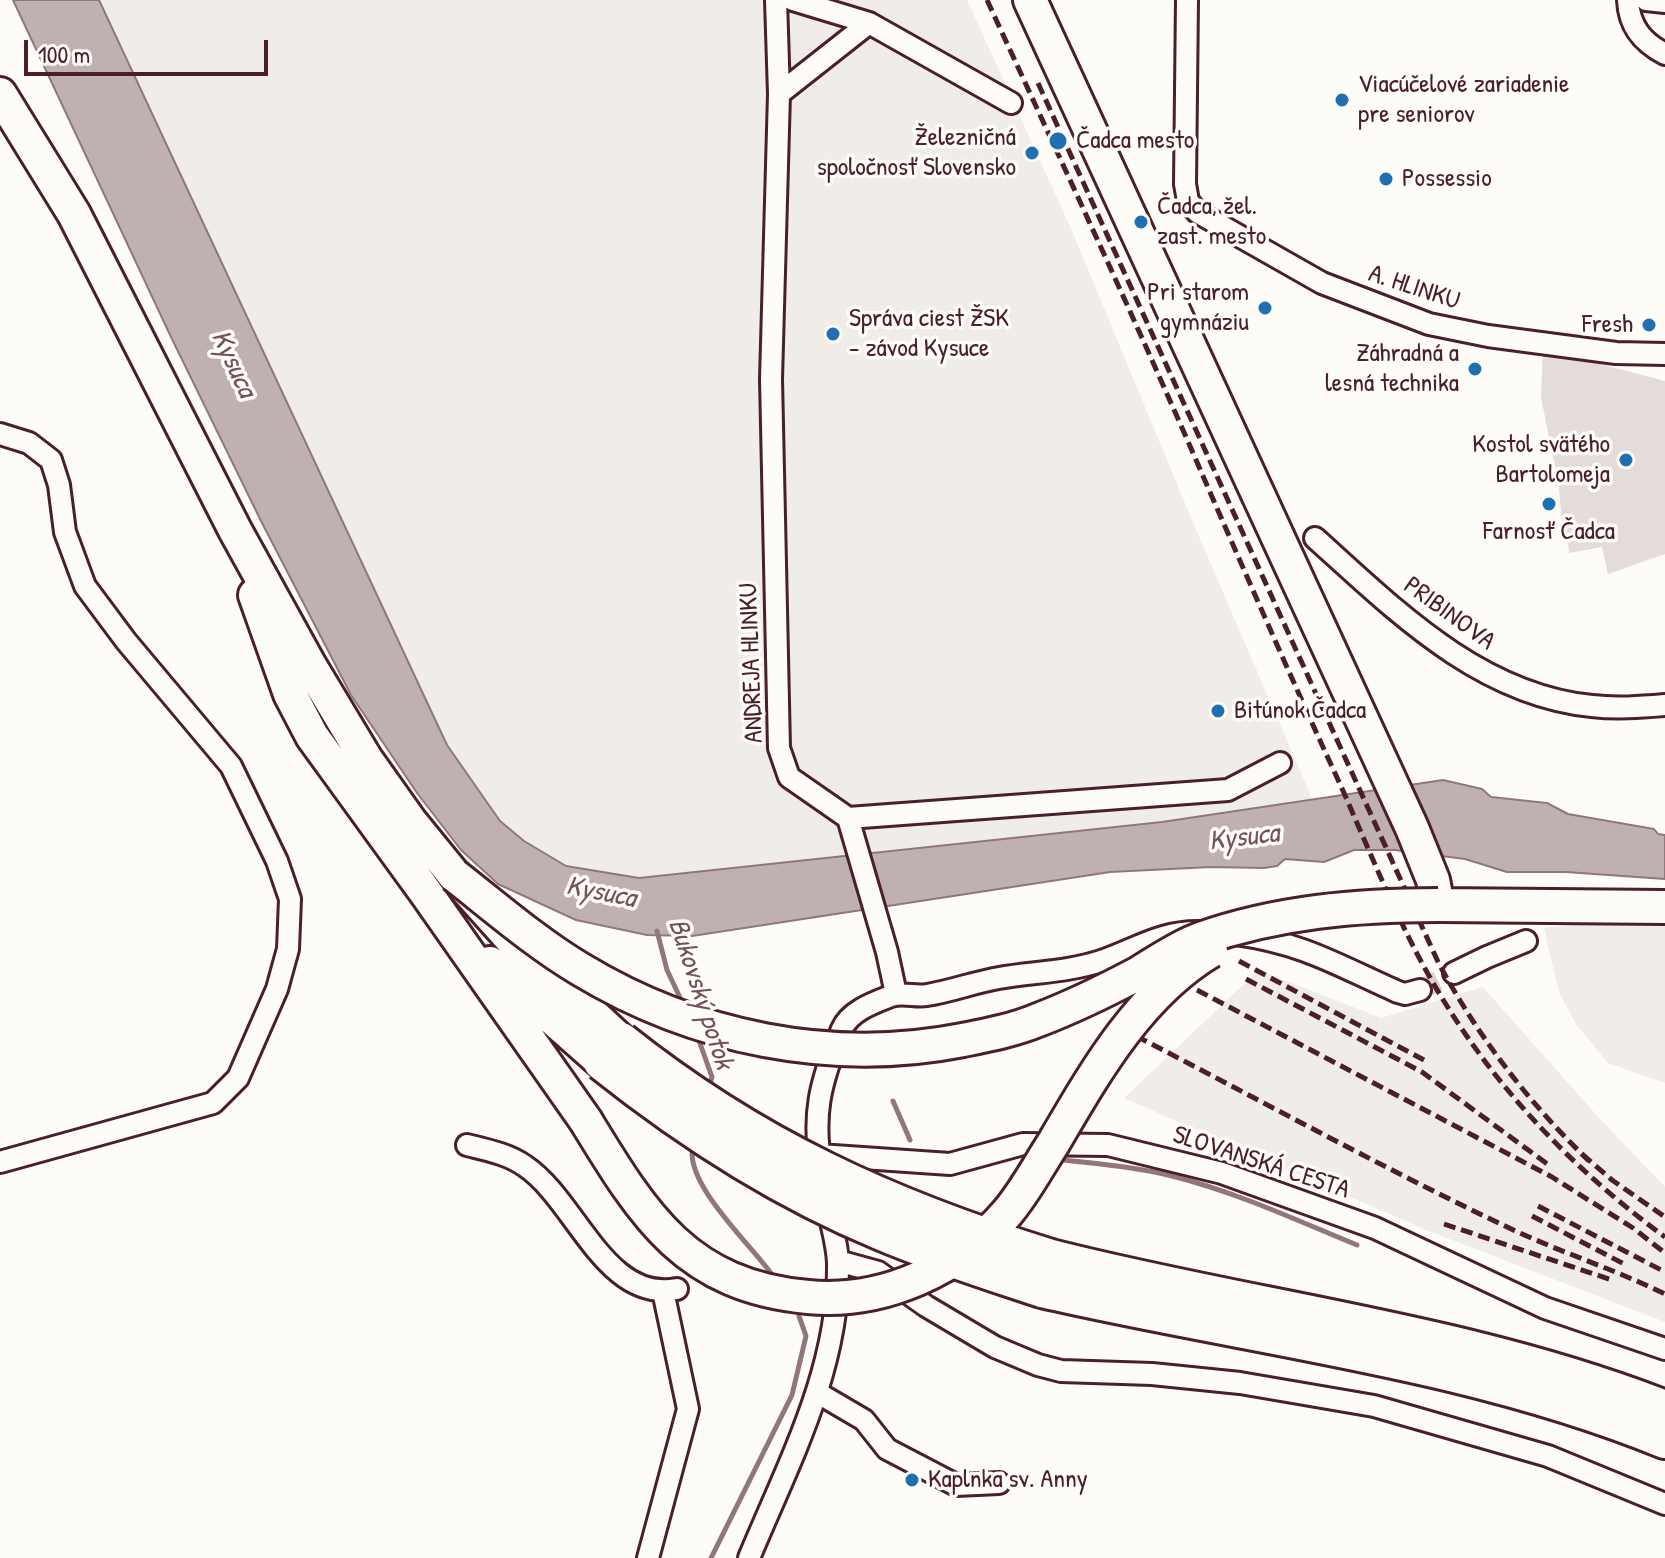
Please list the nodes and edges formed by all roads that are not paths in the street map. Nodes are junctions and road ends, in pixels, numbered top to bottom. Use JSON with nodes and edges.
{"nodes":[{"id":1,"x":776,"y":0,"type":"edge"},
{"id":2,"x":793,"y":0,"type":"edge"},
{"id":3,"x":1030,"y":0,"type":"edge"},
{"id":4,"x":1187,"y":0,"type":"edge"},
{"id":5,"x":1628,"y":0,"type":"edge"},
{"id":6,"x":1646,"y":0,"type":"edge"},
{"id":7,"x":1665,"y":2,"type":"edge"},
{"id":8,"x":869,"y":23,"type":"junction"},
{"id":9,"x":1665,"y":54,"type":"edge"},
{"id":10,"x":0,"y":94,"type":"edge"},
{"id":11,"x":779,"y":94,"type":"junction"},
{"id":12,"x":1011,"y":103,"type":"dead end"},
{"id":13,"x":1665,"y":354,"type":"edge"},
{"id":14,"x":0,"y":434,"type":"edge"},
{"id":15,"x":235,"y":530,"type":"junction"},
{"id":16,"x":1315,"y":538,"type":"dead end"},
{"id":17,"x":1665,"y":705,"type":"edge"},
{"id":18,"x":1280,"y":763,"type":"dead end"},
{"id":19,"x":850,"y":826,"type":"junction"},
{"id":20,"x":454,"y":875,"type":"junction"},
{"id":21,"x":426,"y":893,"type":"junction"},
{"id":22,"x":1438,"y":905,"type":"junction"},
{"id":23,"x":1665,"y":907,"type":"edge"},
{"id":24,"x":1258,"y":923,"type":"junction"},
{"id":25,"x":1526,"y":941,"type":"dead end"},
{"id":26,"x":1454,"y":973,"type":"tunnel mouth"},
{"id":27,"x":1420,"y":990,"type":"tunnel mouth"},
{"id":28,"x":896,"y":994,"type":"junction"},
{"id":29,"x":611,"y":1051,"type":"junction"},
{"id":30,"x":467,"y":1145,"type":"dead end"},
{"id":31,"x":819,"y":1155,"type":"junction"},
{"id":32,"x":0,"y":1162,"type":"edge"},
{"id":33,"x":838,"y":1261,"type":"junction"},
{"id":34,"x":1046,"y":1273,"type":"junction"},
{"id":35,"x":1665,"y":1349,"type":"edge"},
{"id":36,"x":818,"y":1393,"type":"junction"},
{"id":37,"x":1665,"y":1409,"type":"edge"},
{"id":38,"x":1665,"y":1440,"type":"edge"},
{"id":39,"x":999,"y":1483,"type":"dead end"},
{"id":40,"x":1665,"y":1504,"type":"edge"},
{"id":41,"x":648,"y":1558,"type":"edge"},
{"id":42,"x":749,"y":1558,"type":"edge"}],
"edges":[{"from":1,"to":11,"type":"street","name":"ANDREJA HLINKU"},
{"from":2,"to":8,"type":"street"},
{"from":3,"to":22,"type":"main road"},
{"from":4,"to":13,"type":"street","name":"A. HLINKU"},
{"from":5,"to":9,"type":"street"},
{"from":6,"to":7,"type":"street"},
{"from":8,"to":11,"type":"street"},
{"from":8,"to":12,"type":"street"},
{"from":10,"to":15,"type":"main road"},
{"from":11,"to":19,"type":"street","name":"ANDREJA HLINKU"},
{"from":14,"to":32,"type":"street"},
{"from":15,"to":20,"type":"main road"},
{"from":15,"to":21,"type":"main road"},
{"from":16,"to":17,"type":"street","name":"PRIBINOVA"},
{"from":18,"to":19,"type":"street"},
{"from":19,"to":28,"type":"street"},
{"from":20,"to":24,"type":"main road","bridge":true},
{"from":20,"to":29,"type":"main road","bridge":true},
{"from":21,"to":24,"type":"main road","bridge":true},
{"from":21,"to":29,"type":"main road"},
{"from":22,"to":23,"type":"main road"},
{"from":22,"to":24,"type":"main road","bridge":true},
{"from":25,"to":26,"type":"street"},
{"from":27,"to":28,"type":"street"},
{"from":28,"to":31,"type":"street"},
{"from":29,"to":34,"type":"highway","bridge":true},
{"from":30,"to":41,"type":"street"},
{"from":31,"to":33,"type":"street"},
{"from":31,"to":35,"type":"street","name":"SLOVANSKÁ CESTA"},
{"from":33,"to":36,"type":"street"},
{"from":33,"to":40,"type":"street"},
{"from":34,"to":37,"type":"highway"},
{"from":34,"to":38,"type":"highway"},
{"from":36,"to":39,"type":"street"},
{"from":36,"to":42,"type":"street"}]}
